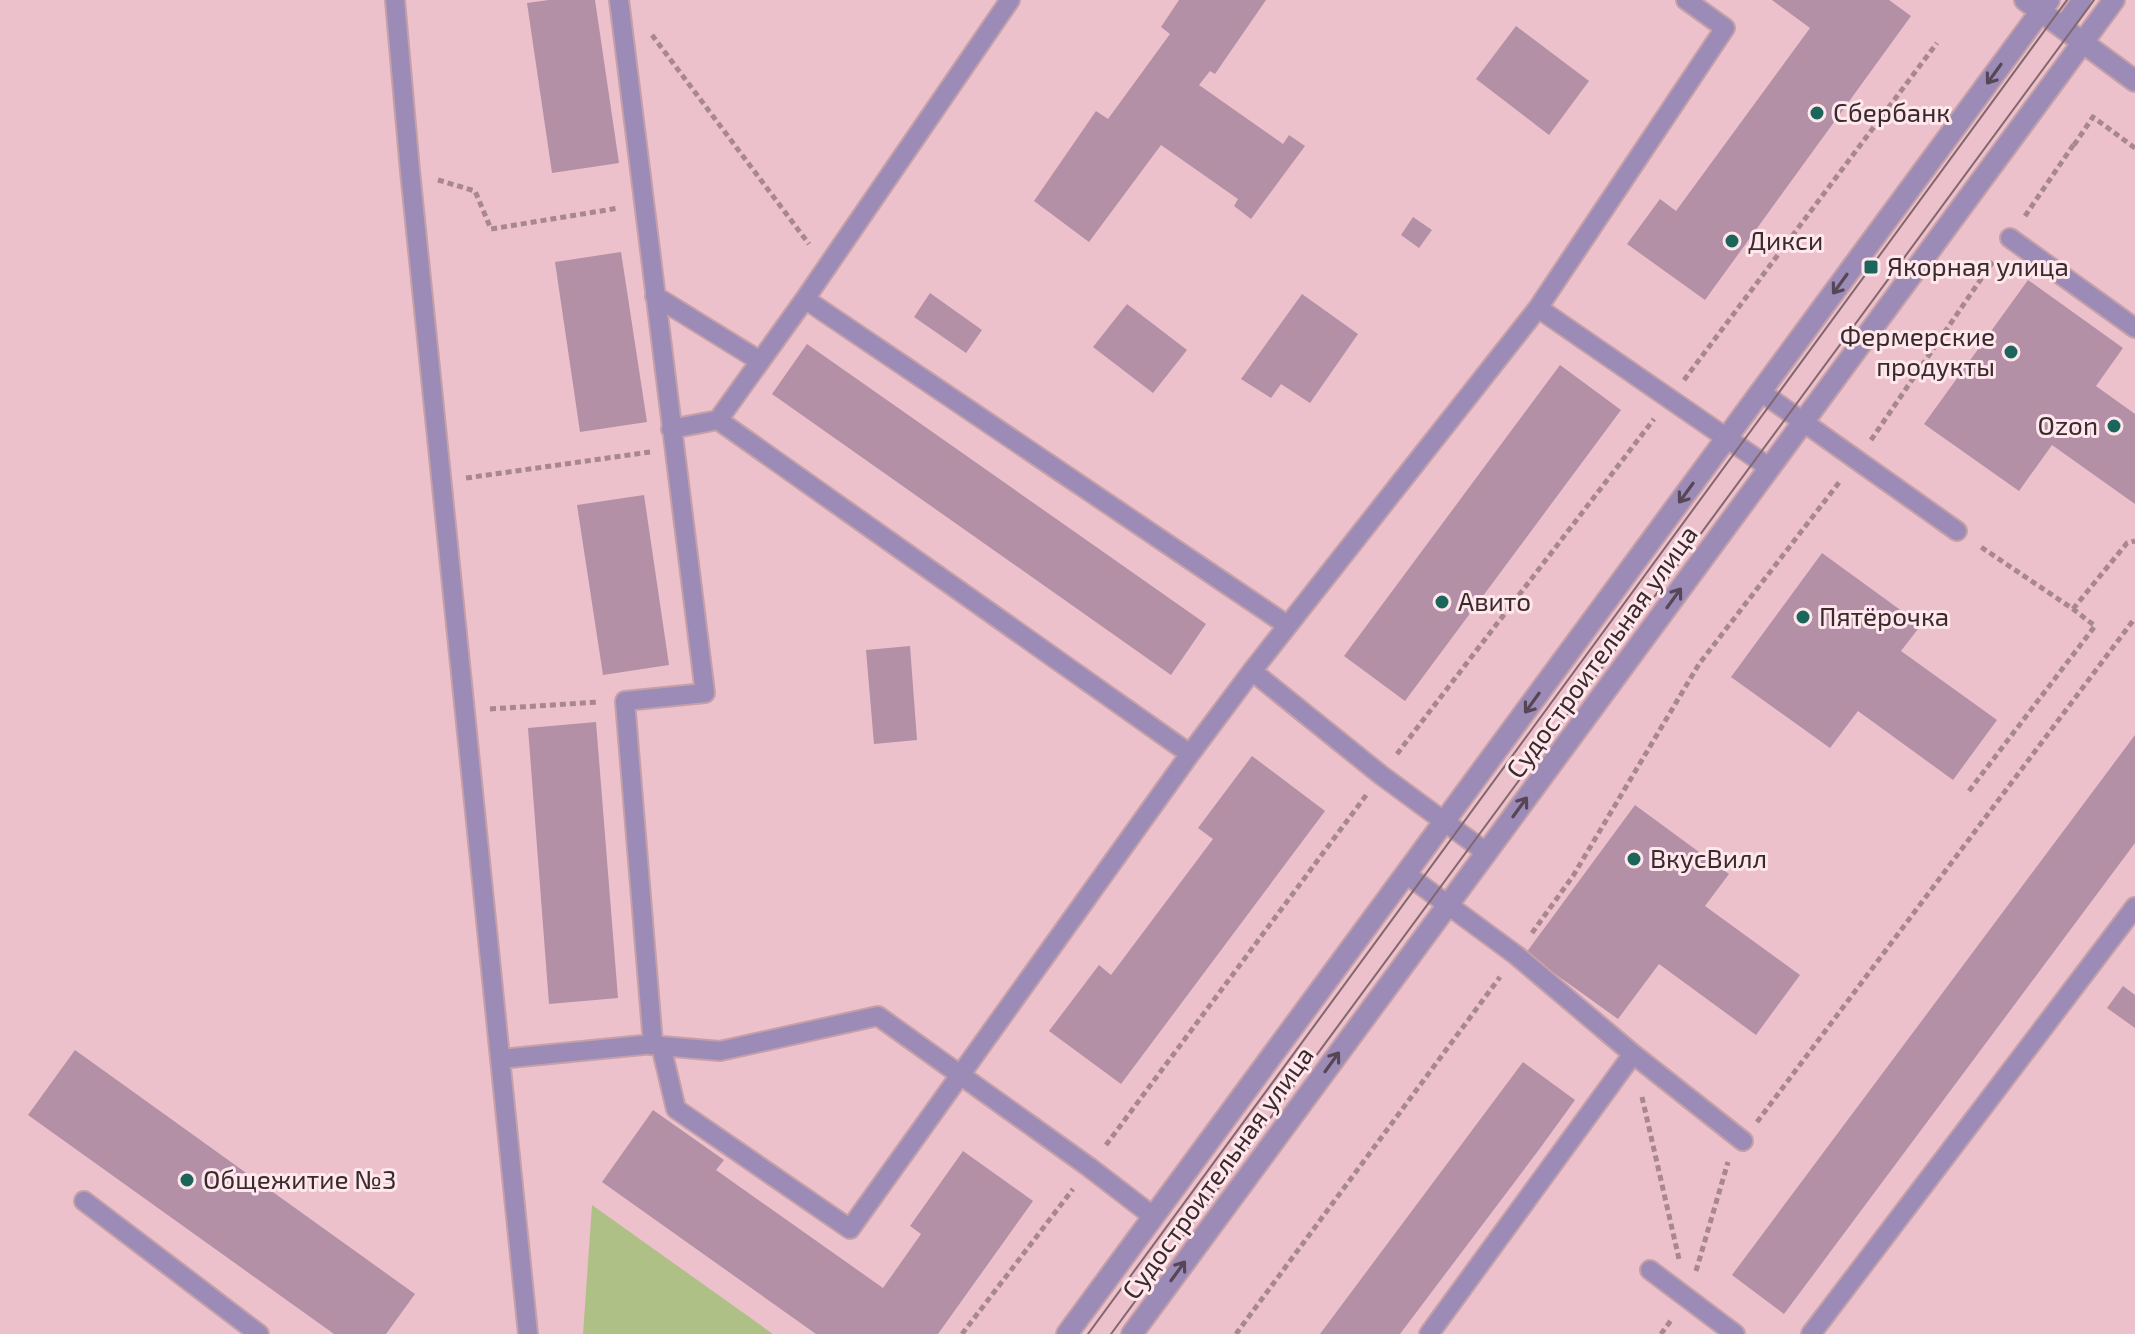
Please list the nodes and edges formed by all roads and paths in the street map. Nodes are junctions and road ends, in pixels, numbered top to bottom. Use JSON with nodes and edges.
{"nodes":[{"id":1,"x":395,"y":0,"type":"edge"},
{"id":2,"x":619,"y":0,"type":"edge"},
{"id":3,"x":1010,"y":0,"type":"edge"},
{"id":4,"x":1686,"y":0,"type":"edge"},
{"id":5,"x":2082,"y":0,"type":"edge"},
{"id":6,"x":2114,"y":0,"type":"edge"},
{"id":7,"x":2038,"y":4,"type":"edge"},
{"id":8,"x":645,"y":25,"type":"dead end"},
{"id":9,"x":2062,"y":27,"type":"junction"},
{"id":10,"x":2083,"y":42,"type":"junction"},
{"id":11,"x":1937,"y":43,"type":"dead end"},
{"id":12,"x":2135,"y":81,"type":"edge"},
{"id":13,"x":2135,"y":148,"type":"edge"},
{"id":14,"x":410,"y":171,"type":"junction"},
{"id":15,"x":644,"y":203,"type":"junction"},
{"id":16,"x":2010,"y":238,"type":"junction"},
{"id":17,"x":827,"y":267,"type":"junction"},
{"id":18,"x":655,"y":296,"type":"junction"},
{"id":19,"x":805,"y":299,"type":"junction"},
{"id":20,"x":1538,"y":308,"type":"junction"},
{"id":21,"x":2135,"y":328,"type":"edge"},
{"id":22,"x":760,"y":361,"type":"junction"},
{"id":23,"x":1761,"y":392,"type":"junction"},
{"id":24,"x":1670,"y":399,"type":"junction"},
{"id":25,"x":718,"y":420,"type":"junction"},
{"id":26,"x":1804,"y":422,"type":"junction"},
{"id":27,"x":671,"y":429,"type":"junction"},
{"id":28,"x":1727,"y":438,"type":"junction"},
{"id":29,"x":674,"y":448,"type":"junction"},
{"id":30,"x":1856,"y":461,"type":"junction"},
{"id":31,"x":1770,"y":468,"type":"junction"},
{"id":32,"x":441,"y":481,"type":"junction"},
{"id":33,"x":1957,"y":531,"type":"joint"},
{"id":34,"x":2135,"y":541,"type":"edge"},
{"id":35,"x":2073,"y":609,"type":"junction"},
{"id":36,"x":2135,"y":618,"type":"edge"},
{"id":37,"x":1287,"y":625,"type":"junction"},
{"id":38,"x":1252,"y":671,"type":"junction"},
{"id":39,"x":625,"y":701,"type":"junction"},
{"id":40,"x":465,"y":710,"type":"junction"},
{"id":41,"x":1190,"y":754,"type":"junction"},
{"id":42,"x":1381,"y":775,"type":"junction"},
{"id":43,"x":1969,"y":791,"type":"dead end"},
{"id":44,"x":1444,"y":822,"type":"junction"},
{"id":45,"x":1487,"y":853,"type":"junction"},
{"id":46,"x":1406,"y":874,"type":"junction"},
{"id":47,"x":1448,"y":905,"type":"junction"},
{"id":48,"x":2135,"y":907,"type":"edge"},
{"id":49,"x":1516,"y":955,"type":"junction"},
{"id":50,"x":653,"y":1046,"type":"junction"},
{"id":51,"x":1633,"y":1054,"type":"junction"},
{"id":52,"x":500,"y":1059,"type":"junction"},
{"id":53,"x":960,"y":1075,"type":"junction"},
{"id":54,"x":1743,"y":1141,"type":"junction"},
{"id":55,"x":1089,"y":1167,"type":"junction"},
{"id":56,"x":84,"y":1201,"type":"dead end"},
{"id":57,"x":1154,"y":1217,"type":"junction"},
{"id":58,"x":1650,"y":1270,"type":"dead end"},
{"id":59,"x":1687,"y":1299,"type":"junction"},
{"id":60,"x":259,"y":1334,"type":"edge"},
{"id":61,"x":528,"y":1334,"type":"edge"},
{"id":62,"x":962,"y":1334,"type":"edge"},
{"id":63,"x":1067,"y":1334,"type":"edge"},
{"id":64,"x":1132,"y":1334,"type":"edge"},
{"id":65,"x":1236,"y":1334,"type":"edge"},
{"id":66,"x":1429,"y":1334,"type":"edge"},
{"id":67,"x":1735,"y":1334,"type":"edge"},
{"id":68,"x":1811,"y":1334,"type":"edge"}],
"edges":[{"from":1,"to":14,"type":"lane"},
{"from":2,"to":15,"type":"lane"},
{"from":3,"to":17,"type":"lane"},
{"from":4,"to":20,"type":"lane"},
{"from":5,"to":9,"type":"lane"},
{"from":6,"to":10,"type":"street","name":"Судостроительная улица"},
{"from":7,"to":9,"type":"street"},
{"from":7,"to":23,"type":"street","name":"Судостроительная улица","one_way":true},
{"from":8,"to":17,"type":"path"},
{"from":9,"to":10,"type":"street"},
{"from":10,"to":12,"type":"street"},
{"from":10,"to":26,"type":"street","name":"Судостроительная улица"},
{"from":11,"to":24,"type":"path"},
{"from":13,"to":16,"type":"path"},
{"from":14,"to":15,"type":"path"},
{"from":14,"to":32,"type":"lane"},
{"from":15,"to":18,"type":"lane"},
{"from":16,"to":21,"type":"lane"},
{"from":16,"to":30,"type":"path"},
{"from":17,"to":19,"type":"lane"},
{"from":18,"to":22,"type":"lane"},
{"from":18,"to":27,"type":"lane"},
{"from":19,"to":22,"type":"lane"},
{"from":19,"to":37,"type":"lane"},
{"from":20,"to":24,"type":"lane"},
{"from":20,"to":37,"type":"lane"},
{"from":22,"to":25,"type":"lane"},
{"from":23,"to":26,"type":"lane"},
{"from":23,"to":28,"type":"street","name":"Судостроительная улица"},
{"from":24,"to":28,"type":"lane"},
{"from":24,"to":42,"type":"path"},
{"from":25,"to":27,"type":"lane"},
{"from":25,"to":41,"type":"lane"},
{"from":26,"to":30,"type":"lane"},
{"from":26,"to":31,"type":"street","name":"Судостроительная улица"},
{"from":27,"to":29,"type":"lane"},
{"from":28,"to":31,"type":"lane"},
{"from":28,"to":44,"type":"street","name":"Судостроительная улица","one_way":true},
{"from":29,"to":32,"type":"path"},
{"from":29,"to":39,"type":"lane"},
{"from":30,"to":33,"type":"lane"},
{"from":30,"to":49,"type":"path"},
{"from":45,"to":31,"type":"street","name":"Судостроительная улица","one_way":true},
{"from":32,"to":40,"type":"lane"},
{"from":33,"to":35,"type":"path"},
{"from":34,"to":35,"type":"path"},
{"from":35,"to":43,"type":"path"},
{"from":36,"to":54,"type":"path"},
{"from":37,"to":38,"type":"lane"},
{"from":38,"to":41,"type":"lane"},
{"from":38,"to":42,"type":"lane"},
{"from":39,"to":40,"type":"path"},
{"from":39,"to":50,"type":"lane"},
{"from":40,"to":52,"type":"lane"},
{"from":41,"to":53,"type":"lane"},
{"from":42,"to":44,"type":"lane"},
{"from":42,"to":55,"type":"path"},
{"from":44,"to":45,"type":"lane"},
{"from":44,"to":46,"type":"street","name":"Судостроительная улица"},
{"from":45,"to":47,"type":"street","name":"Судостроительная улица"},
{"from":46,"to":47,"type":"lane"},
{"from":46,"to":57,"type":"street","name":"Судостроительная улица"},
{"from":47,"to":49,"type":"lane"},
{"from":64,"to":47,"type":"street","name":"Судостроительная улица","one_way":true},
{"from":48,"to":68,"type":"lane"},
{"from":49,"to":51,"type":"lane"},
{"from":49,"to":65,"type":"path"},
{"from":50,"to":52,"type":"lane"},
{"from":50,"to":53,"type":"lane"},
{"from":50,"to":53,"type":"lane"},
{"from":51,"to":54,"type":"lane"},
{"from":51,"to":59,"type":"path"},
{"from":51,"to":66,"type":"lane"},
{"from":52,"to":61,"type":"lane"},
{"from":53,"to":55,"type":"lane"},
{"from":54,"to":59,"type":"path"},
{"from":55,"to":57,"type":"lane"},
{"from":55,"to":62,"type":"path"},
{"from":56,"to":60,"type":"lane"},
{"from":57,"to":63,"type":"street","name":"Судостроительная улица"},
{"from":58,"to":59,"type":"lane"},
{"from":59,"to":67,"type":"lane"}]}
